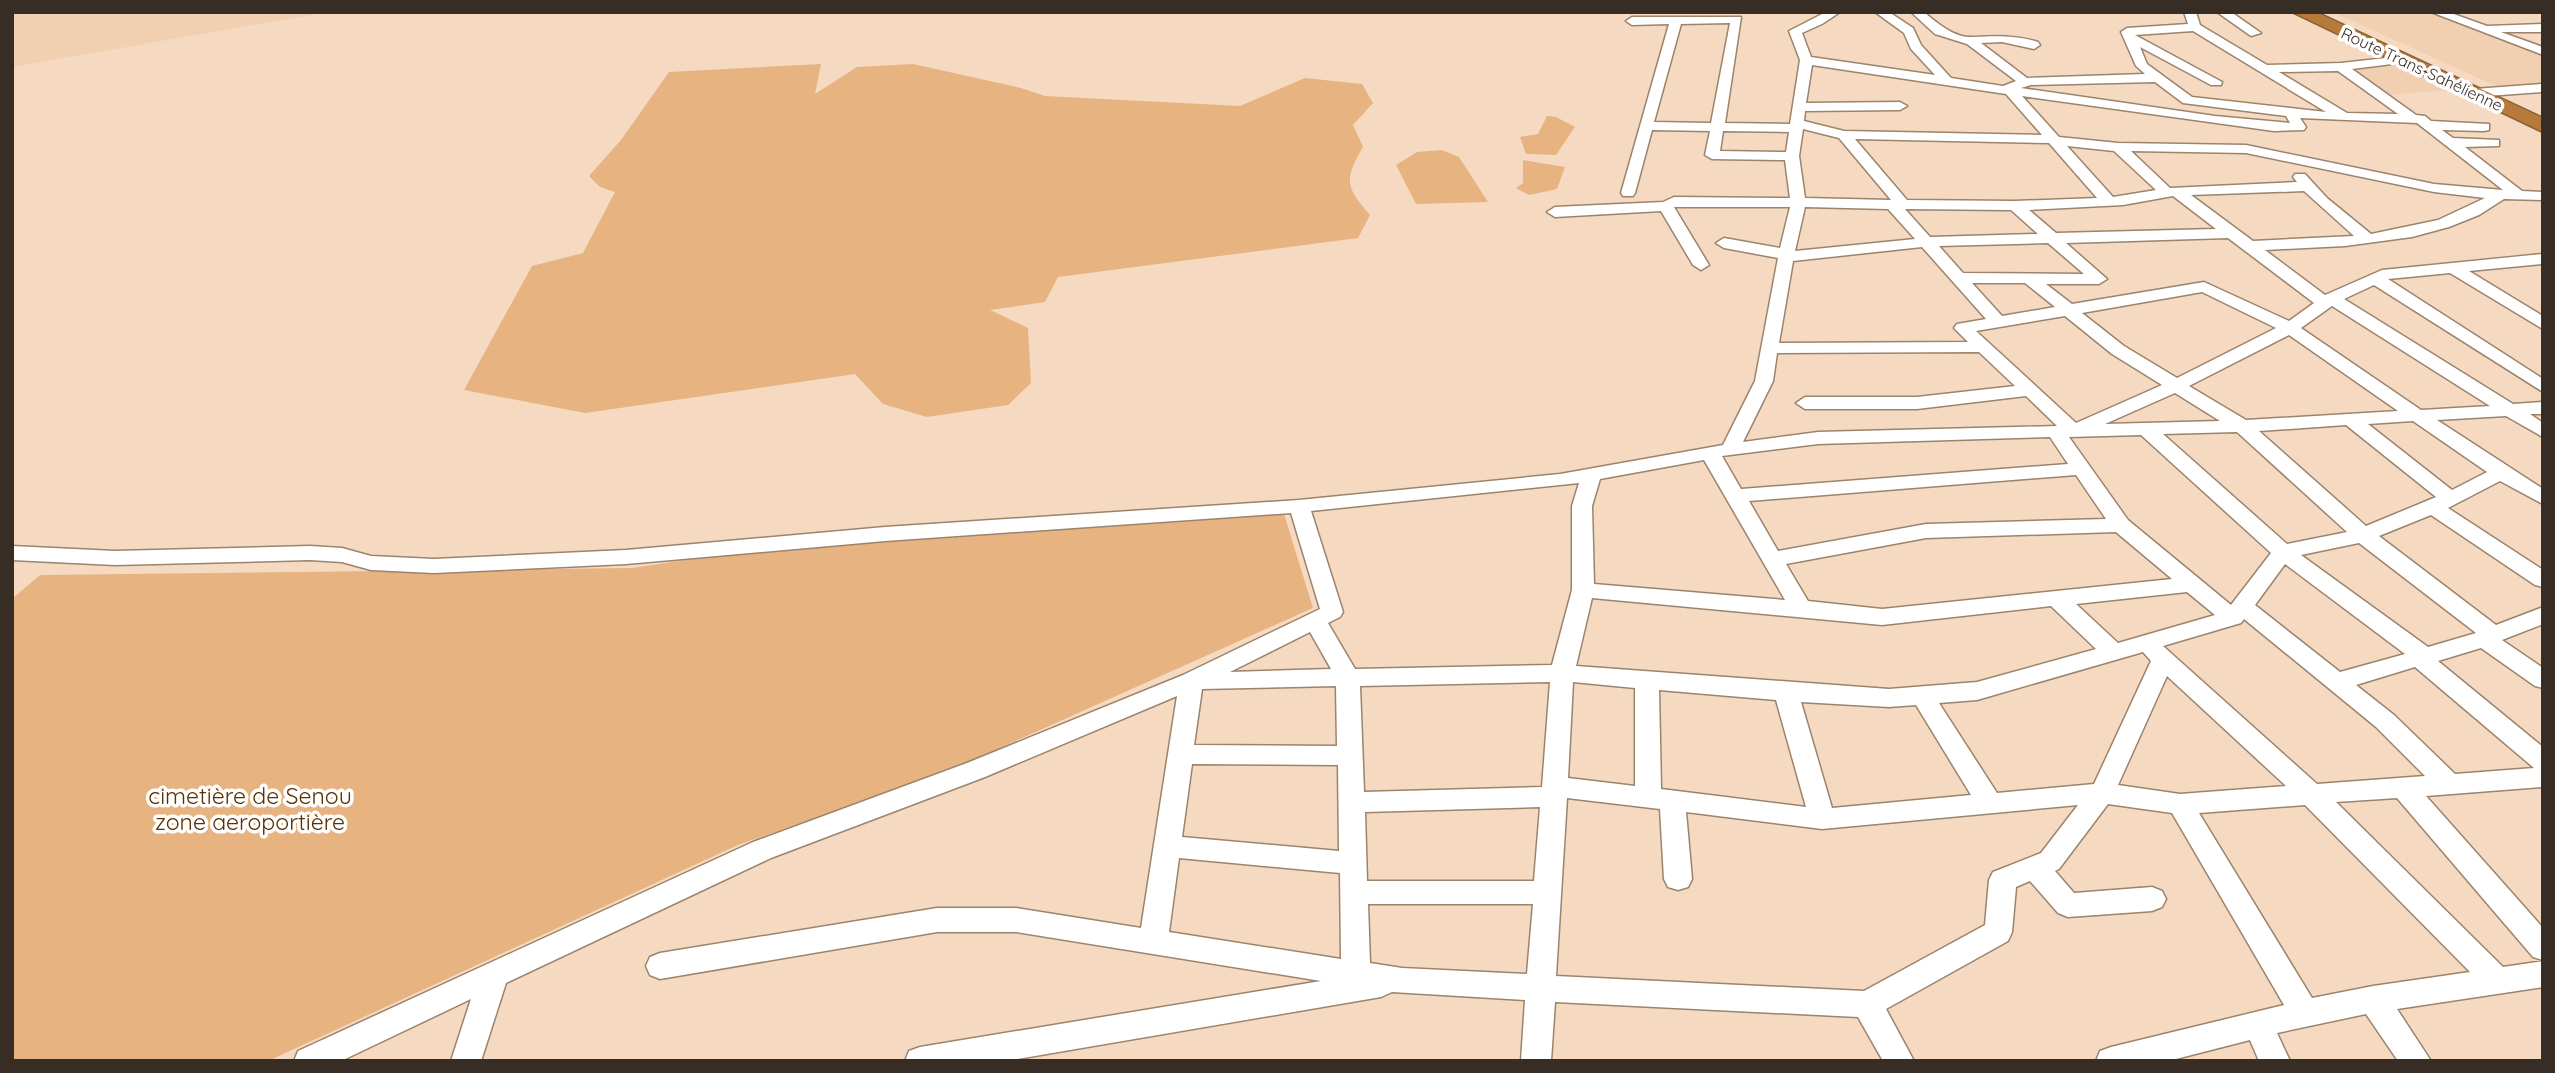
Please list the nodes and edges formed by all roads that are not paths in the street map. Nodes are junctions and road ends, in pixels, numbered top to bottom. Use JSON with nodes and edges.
{"nodes":[{"id":1,"x":1834,"y":12,"type":"edge"},
{"id":2,"x":1881,"y":12,"type":"edge"},
{"id":3,"x":1917,"y":12,"type":"edge"},
{"id":4,"x":2190,"y":12,"type":"edge"},
{"id":5,"x":2223,"y":12,"type":"edge"},
{"id":6,"x":2301,"y":12,"type":"edge"},
{"id":7,"x":2437,"y":12,"type":"edge"},
{"id":8,"x":1676,"y":20,"type":"junction"},
{"id":9,"x":1632,"y":21,"type":"dead end"},
{"id":10,"x":2195,"y":27,"type":"junction"},
{"id":11,"x":2479,"y":28,"type":"junction"},
{"id":12,"x":2543,"y":28,"type":"edge"},
{"id":13,"x":2255,"y":33,"type":"dead end"},
{"id":14,"x":2128,"y":36,"type":"junction"},
{"id":15,"x":1971,"y":41,"type":"junction"},
{"id":16,"x":2034,"y":45,"type":"dead end"},
{"id":17,"x":2543,"y":51,"type":"edge"},
{"id":18,"x":2400,"y":59,"type":"junction"},
{"id":19,"x":1806,"y":60,"type":"junction"},
{"id":20,"x":2341,"y":67,"type":"junction"},
{"id":21,"x":2262,"y":69,"type":"junction"},
{"id":22,"x":2156,"y":78,"type":"junction"},
{"id":23,"x":1947,"y":80,"type":"junction"},
{"id":24,"x":2216,"y":82,"type":"dead end"},
{"id":25,"x":2026,"y":83,"type":"junction"},
{"id":26,"x":2008,"y":88,"type":"junction"},
{"id":27,"x":2543,"y":88,"type":"edge"},
{"id":28,"x":2474,"y":93,"type":"junction"},
{"id":29,"x":2188,"y":100,"type":"junction"},
{"id":30,"x":1900,"y":106,"type":"dead end"},
{"id":31,"x":1800,"y":107,"type":"junction"},
{"id":32,"x":2291,"y":113,"type":"junction"},
{"id":33,"x":2344,"y":117,"type":"junction"},
{"id":34,"x":2413,"y":119,"type":"junction"},
{"id":35,"x":2214,"y":120,"type":"junction"},
{"id":36,"x":2427,"y":125,"type":"junction"},
{"id":37,"x":1646,"y":126,"type":"junction"},
{"id":38,"x":1796,"y":126,"type":"junction"},
{"id":39,"x":2543,"y":126,"type":"edge"},
{"id":40,"x":1717,"y":127,"type":"junction"},
{"id":41,"x":2483,"y":127,"type":"dead end"},
{"id":42,"x":1843,"y":135,"type":"junction"},
{"id":43,"x":2054,"y":140,"type":"junction"},
{"id":44,"x":2450,"y":142,"type":"junction"},
{"id":45,"x":2494,"y":143,"type":"dead end"},
{"id":46,"x":2118,"y":147,"type":"junction"},
{"id":47,"x":2246,"y":149,"type":"junction"},
{"id":48,"x":2280,"y":155,"type":"junction"},
{"id":49,"x":1792,"y":156,"type":"junction"},
{"id":50,"x":2309,"y":186,"type":"junction"},
{"id":51,"x":2171,"y":192,"type":"junction"},
{"id":52,"x":1628,"y":193,"type":"dead end"},
{"id":53,"x":2500,"y":195,"type":"junction"},
{"id":54,"x":2519,"y":196,"type":"junction"},
{"id":55,"x":2543,"y":196,"type":"edge"},
{"id":56,"x":2109,"y":202,"type":"junction"},
{"id":57,"x":1798,"y":203,"type":"junction"},
{"id":58,"x":1898,"y":205,"type":"junction"},
{"id":59,"x":1666,"y":206,"type":"junction"},
{"id":60,"x":2015,"y":206,"type":"junction"},
{"id":61,"x":1555,"y":212,"type":"dead end"},
{"id":62,"x":2230,"y":233,"type":"junction"},
{"id":63,"x":2368,"y":239,"type":"junction"},
{"id":64,"x":2054,"y":240,"type":"junction"},
{"id":65,"x":1927,"y":242,"type":"junction"},
{"id":66,"x":1724,"y":243,"type":"dead end"},
{"id":67,"x":2246,"y":246,"type":"junction"},
{"id":68,"x":1785,"y":255,"type":"junction"},
{"id":69,"x":2543,"y":259,"type":"edge"},
{"id":70,"x":2521,"y":261,"type":"junction"},
{"id":71,"x":1701,"y":265,"type":"dead end"},
{"id":72,"x":2453,"y":268,"type":"junction"},
{"id":73,"x":2543,"y":276,"type":"edge"},
{"id":74,"x":1959,"y":278,"type":"junction"},
{"id":75,"x":2030,"y":278,"type":"junction"},
{"id":76,"x":2375,"y":278,"type":"junction"},
{"id":77,"x":2329,"y":300,"type":"junction"},
{"id":78,"x":2067,"y":311,"type":"junction"},
{"id":79,"x":1998,"y":322,"type":"junction"},
{"id":80,"x":2543,"y":324,"type":"edge"},
{"id":81,"x":2290,"y":328,"type":"junction"},
{"id":82,"x":1984,"y":347,"type":"junction"},
{"id":83,"x":1769,"y":348,"type":"junction"},
{"id":84,"x":2177,"y":385,"type":"junction"},
{"id":85,"x":2543,"y":387,"type":"edge"},
{"id":86,"x":2030,"y":390,"type":"junction"},
{"id":87,"x":1805,"y":403,"type":"dead end"},
{"id":88,"x":2543,"y":408,"type":"edge"},
{"id":89,"x":2508,"y":410,"type":"junction"},
{"id":90,"x":2416,"y":414,"type":"junction"},
{"id":91,"x":2350,"y":419,"type":"junction"},
{"id":92,"x":2242,"y":426,"type":"junction"},
{"id":93,"x":2147,"y":429,"type":"junction"},
{"id":94,"x":2543,"y":430,"type":"edge"},
{"id":95,"x":2064,"y":431,"type":"junction"},
{"id":96,"x":1720,"y":451,"type":"junction"},
{"id":97,"x":2082,"y":470,"type":"junction"},
{"id":98,"x":2501,"y":473,"type":"junction"},
{"id":99,"x":1591,"y":475,"type":"junction"},
{"id":100,"x":1736,"y":496,"type":"junction"},
{"id":101,"x":2543,"y":498,"type":"edge"},
{"id":102,"x":2442,"y":503,"type":"junction"},
{"id":103,"x":1299,"y":506,"type":"junction"},
{"id":104,"x":2121,"y":525,"type":"junction"},
{"id":105,"x":2363,"y":535,"type":"junction"},
{"id":106,"x":2283,"y":552,"type":"junction"},
{"id":107,"x":12,"y":553,"type":"edge"},
{"id":108,"x":1772,"y":559,"type":"junction"},
{"id":109,"x":2543,"y":580,"type":"edge"},
{"id":110,"x":2192,"y":584,"type":"junction"},
{"id":111,"x":1583,"y":590,"type":"junction"},
{"id":112,"x":2057,"y":599,"type":"junction"},
{"id":113,"x":1801,"y":608,"type":"junction"},
{"id":114,"x":2237,"y":612,"type":"junction"},
{"id":115,"x":2543,"y":615,"type":"edge"},
{"id":116,"x":1315,"y":620,"type":"junction"},
{"id":117,"x":2489,"y":637,"type":"junction"},
{"id":118,"x":2145,"y":643,"type":"junction"},
{"id":119,"x":2114,"y":652,"type":"junction"},
{"id":120,"x":2421,"y":657,"type":"junction"},
{"id":121,"x":2164,"y":660,"type":"junction"},
{"id":122,"x":1562,"y":673,"type":"junction"},
{"id":123,"x":1348,"y":678,"type":"junction"},
{"id":124,"x":1647,"y":680,"type":"junction"},
{"id":125,"x":2543,"y":680,"type":"edge"},
{"id":126,"x":1191,"y":681,"type":"junction"},
{"id":127,"x":2337,"y":682,"type":"junction"},
{"id":128,"x":1786,"y":692,"type":"junction"},
{"id":129,"x":1922,"y":695,"type":"junction"},
{"id":130,"x":1180,"y":754,"type":"junction"},
{"id":131,"x":1350,"y":756,"type":"junction"},
{"id":132,"x":2541,"y":775,"type":"edge"},
{"id":133,"x":2448,"y":783,"type":"junction"},
{"id":134,"x":2402,"y":786,"type":"junction"},
{"id":135,"x":1553,"y":792,"type":"junction"},
{"id":136,"x":2102,"y":793,"type":"junction"},
{"id":137,"x":2310,"y":793,"type":"junction"},
{"id":138,"x":1660,"y":799,"type":"junction"},
{"id":139,"x":1352,"y":802,"type":"junction"},
{"id":140,"x":1990,"y":803,"type":"junction"},
{"id":141,"x":2180,"y":804,"type":"junction"},
{"id":142,"x":1822,"y":820,"type":"junction"},
{"id":143,"x":1167,"y":846,"type":"junction"},
{"id":144,"x":1353,"y":863,"type":"junction"},
{"id":145,"x":2035,"y":867,"type":"junction"},
{"id":146,"x":1678,"y":879,"type":"dead end"},
{"id":147,"x":1354,"y":892,"type":"junction"},
{"id":148,"x":1546,"y":893,"type":"junction"},
{"id":149,"x":2152,"y":899,"type":"dead end"},
{"id":150,"x":1153,"y":942,"type":"junction"},
{"id":151,"x":2543,"y":948,"type":"edge"},
{"id":152,"x":660,"y":966,"type":"dead end"},
{"id":153,"x":1356,"y":974,"type":"junction"},
{"id":154,"x":2543,"y":974,"type":"edge"},
{"id":155,"x":494,"y":975,"type":"junction"},
{"id":156,"x":1402,"y":981,"type":"junction"},
{"id":157,"x":2498,"y":981,"type":"junction"},
{"id":158,"x":1539,"y":986,"type":"junction"},
{"id":159,"x":2373,"y":999,"type":"junction"},
{"id":160,"x":1867,"y":1004,"type":"junction"},
{"id":161,"x":2305,"y":1013,"type":"junction"},
{"id":162,"x":2257,"y":1024,"type":"junction"},
{"id":163,"x":309,"y":1061,"type":"edge"},
{"id":164,"x":466,"y":1061,"type":"edge"},
{"id":165,"x":920,"y":1061,"type":"edge"},
{"id":166,"x":1536,"y":1061,"type":"edge"},
{"id":167,"x":1899,"y":1061,"type":"edge"},
{"id":168,"x":2111,"y":1061,"type":"edge"},
{"id":169,"x":2275,"y":1061,"type":"edge"},
{"id":170,"x":2416,"y":1061,"type":"edge"}],
"edges":[{"from":1,"to":19,"type":"street"},
{"from":2,"to":23,"type":"street"},
{"from":3,"to":15,"type":"street"},
{"from":4,"to":10,"type":"street"},
{"from":5,"to":13,"type":"street"},
{"from":6,"to":18,"type":"highway","name":"Route Trans-Sahélienne"},
{"from":7,"to":11,"type":"street"},
{"from":8,"to":9,"type":"street"},
{"from":8,"to":37,"type":"street"},
{"from":8,"to":40,"type":"street"},
{"from":10,"to":14,"type":"street"},
{"from":10,"to":21,"type":"street"},
{"from":11,"to":12,"type":"street"},
{"from":11,"to":17,"type":"street"},
{"from":14,"to":22,"type":"street"},
{"from":14,"to":24,"type":"street"},
{"from":15,"to":16,"type":"street"},
{"from":15,"to":25,"type":"street"},
{"from":18,"to":20,"type":"street"},
{"from":18,"to":28,"type":"highway","name":"Route Trans-Sahélienne"},
{"from":19,"to":23,"type":"street"},
{"from":19,"to":31,"type":"street"},
{"from":20,"to":21,"type":"street"},
{"from":20,"to":34,"type":"street"},
{"from":21,"to":33,"type":"street"},
{"from":22,"to":25,"type":"street"},
{"from":22,"to":29,"type":"street"},
{"from":23,"to":26,"type":"street"},
{"from":25,"to":26,"type":"street"},
{"from":26,"to":35,"type":"street"},
{"from":26,"to":43,"type":"street"},
{"from":27,"to":28,"type":"street"},
{"from":28,"to":39,"type":"highway","name":"Route Trans-Sahélienne"},
{"from":29,"to":32,"type":"street"},
{"from":29,"to":35,"type":"street"},
{"from":30,"to":31,"type":"street"},
{"from":31,"to":38,"type":"street"},
{"from":32,"to":33,"type":"street"},
{"from":32,"to":35,"type":"street"},
{"from":33,"to":34,"type":"street"},
{"from":34,"to":36,"type":"street"},
{"from":35,"to":47,"type":"street"},
{"from":36,"to":41,"type":"street"},
{"from":36,"to":44,"type":"street"},
{"from":37,"to":40,"type":"street"},
{"from":37,"to":52,"type":"street"},
{"from":38,"to":40,"type":"street"},
{"from":38,"to":42,"type":"street"},
{"from":38,"to":49,"type":"street"},
{"from":40,"to":49,"type":"street"},
{"from":42,"to":43,"type":"street"},
{"from":42,"to":58,"type":"street"},
{"from":43,"to":46,"type":"street"},
{"from":43,"to":56,"type":"street"},
{"from":44,"to":45,"type":"street"},
{"from":44,"to":54,"type":"street"},
{"from":46,"to":47,"type":"street"},
{"from":46,"to":51,"type":"street"},
{"from":47,"to":48,"type":"street"},
{"from":48,"to":50,"type":"street"},
{"from":48,"to":53,"type":"street"},
{"from":49,"to":57,"type":"street"},
{"from":50,"to":51,"type":"street"},
{"from":50,"to":63,"type":"street"},
{"from":51,"to":56,"type":"street"},
{"from":51,"to":62,"type":"street"},
{"from":53,"to":54,"type":"street"},
{"from":53,"to":63,"type":"street"},
{"from":54,"to":55,"type":"street"},
{"from":56,"to":60,"type":"street"},
{"from":57,"to":58,"type":"street"},
{"from":57,"to":59,"type":"street"},
{"from":57,"to":68,"type":"street"},
{"from":58,"to":60,"type":"street"},
{"from":58,"to":65,"type":"street"},
{"from":59,"to":61,"type":"street"},
{"from":59,"to":71,"type":"street"},
{"from":60,"to":64,"type":"street"},
{"from":62,"to":64,"type":"street"},
{"from":62,"to":67,"type":"street"},
{"from":63,"to":67,"type":"street"},
{"from":64,"to":65,"type":"street"},
{"from":64,"to":75,"type":"street"},
{"from":65,"to":68,"type":"street"},
{"from":65,"to":74,"type":"street"},
{"from":66,"to":68,"type":"street"},
{"from":67,"to":77,"type":"street"},
{"from":68,"to":83,"type":"street"},
{"from":69,"to":70,"type":"street"},
{"from":70,"to":72,"type":"street"},
{"from":70,"to":73,"type":"street"},
{"from":72,"to":76,"type":"street"},
{"from":72,"to":80,"type":"street"},
{"from":74,"to":75,"type":"street"},
{"from":74,"to":79,"type":"street"},
{"from":75,"to":78,"type":"street"},
{"from":76,"to":77,"type":"street"},
{"from":76,"to":85,"type":"street"},
{"from":77,"to":81,"type":"street"},
{"from":77,"to":89,"type":"street"},
{"from":78,"to":79,"type":"street"},
{"from":78,"to":81,"type":"street"},
{"from":78,"to":84,"type":"street"},
{"from":79,"to":82,"type":"street"},
{"from":81,"to":84,"type":"street"},
{"from":81,"to":90,"type":"street"},
{"from":82,"to":83,"type":"street"},
{"from":82,"to":86,"type":"street"},
{"from":83,"to":96,"type":"street"},
{"from":84,"to":92,"type":"street"},
{"from":84,"to":95,"type":"street"},
{"from":86,"to":87,"type":"street"},
{"from":86,"to":95,"type":"street"},
{"from":88,"to":89,"type":"street"},
{"from":89,"to":90,"type":"street"},
{"from":89,"to":94,"type":"street"},
{"from":90,"to":91,"type":"street"},
{"from":90,"to":98,"type":"street"},
{"from":91,"to":92,"type":"street"},
{"from":91,"to":102,"type":"street"},
{"from":92,"to":93,"type":"street"},
{"from":92,"to":105,"type":"street"},
{"from":93,"to":95,"type":"street"},
{"from":93,"to":106,"type":"street"},
{"from":95,"to":96,"type":"street"},
{"from":95,"to":97,"type":"street"},
{"from":96,"to":99,"type":"street"},
{"from":96,"to":100,"type":"street"},
{"from":97,"to":100,"type":"street"},
{"from":97,"to":104,"type":"street"},
{"from":98,"to":101,"type":"street"},
{"from":98,"to":102,"type":"street"},
{"from":99,"to":103,"type":"street"},
{"from":99,"to":111,"type":"street"},
{"from":100,"to":108,"type":"street"},
{"from":102,"to":105,"type":"street"},
{"from":102,"to":109,"type":"street"},
{"from":103,"to":107,"type":"street"},
{"from":103,"to":116,"type":"street"},
{"from":104,"to":108,"type":"street"},
{"from":104,"to":110,"type":"street"},
{"from":105,"to":106,"type":"street"},
{"from":105,"to":117,"type":"street"},
{"from":106,"to":114,"type":"street"},
{"from":106,"to":120,"type":"street"},
{"from":108,"to":113,"type":"street"},
{"from":110,"to":112,"type":"street"},
{"from":110,"to":114,"type":"street"},
{"from":111,"to":113,"type":"street"},
{"from":111,"to":122,"type":"street"},
{"from":112,"to":113,"type":"street"},
{"from":112,"to":119,"type":"street"},
{"from":114,"to":118,"type":"street"},
{"from":114,"to":127,"type":"street"},
{"from":115,"to":117,"type":"street"},
{"from":116,"to":123,"type":"street"},
{"from":116,"to":126,"type":"street"},
{"from":117,"to":120,"type":"street"},
{"from":117,"to":125,"type":"street"},
{"from":118,"to":119,"type":"street"},
{"from":118,"to":121,"type":"street"},
{"from":119,"to":129,"type":"street"},
{"from":120,"to":127,"type":"street"},
{"from":120,"to":132,"type":"street"},
{"from":121,"to":136,"type":"street"},
{"from":121,"to":137,"type":"street"},
{"from":122,"to":123,"type":"street"},
{"from":122,"to":124,"type":"street"},
{"from":122,"to":135,"type":"street"},
{"from":123,"to":126,"type":"street"},
{"from":123,"to":131,"type":"street"},
{"from":124,"to":128,"type":"street"},
{"from":124,"to":138,"type":"street"},
{"from":126,"to":130,"type":"street"},
{"from":126,"to":155,"type":"street"},
{"from":127,"to":133,"type":"street"},
{"from":128,"to":129,"type":"street"},
{"from":128,"to":142,"type":"street"},
{"from":129,"to":140,"type":"street"},
{"from":130,"to":131,"type":"street"},
{"from":130,"to":143,"type":"street"},
{"from":131,"to":139,"type":"street"},
{"from":132,"to":133,"type":"street"},
{"from":133,"to":134,"type":"street"},
{"from":134,"to":137,"type":"street"},
{"from":134,"to":151,"type":"street"},
{"from":135,"to":138,"type":"street"},
{"from":135,"to":139,"type":"street"},
{"from":135,"to":148,"type":"street"},
{"from":136,"to":140,"type":"street"},
{"from":136,"to":141,"type":"street"},
{"from":136,"to":145,"type":"street"},
{"from":137,"to":141,"type":"street"},
{"from":137,"to":157,"type":"street"},
{"from":138,"to":142,"type":"street"},
{"from":138,"to":146,"type":"street"},
{"from":139,"to":144,"type":"street"},
{"from":140,"to":142,"type":"street"},
{"from":141,"to":161,"type":"street"},
{"from":143,"to":144,"type":"street"},
{"from":143,"to":150,"type":"street"},
{"from":144,"to":147,"type":"street"},
{"from":145,"to":149,"type":"street"},
{"from":145,"to":160,"type":"street"},
{"from":147,"to":148,"type":"street"},
{"from":147,"to":153,"type":"street"},
{"from":148,"to":158,"type":"street"},
{"from":150,"to":152,"type":"street"},
{"from":150,"to":153,"type":"street"},
{"from":153,"to":156,"type":"street"},
{"from":154,"to":157,"type":"street"},
{"from":155,"to":163,"type":"street"},
{"from":155,"to":164,"type":"street"},
{"from":156,"to":158,"type":"street"},
{"from":156,"to":165,"type":"street"},
{"from":157,"to":159,"type":"street"},
{"from":158,"to":160,"type":"street"},
{"from":158,"to":166,"type":"street"},
{"from":159,"to":161,"type":"street"},
{"from":159,"to":170,"type":"street"},
{"from":160,"to":167,"type":"street"},
{"from":161,"to":162,"type":"street"},
{"from":162,"to":168,"type":"street"},
{"from":162,"to":169,"type":"street"}]}
